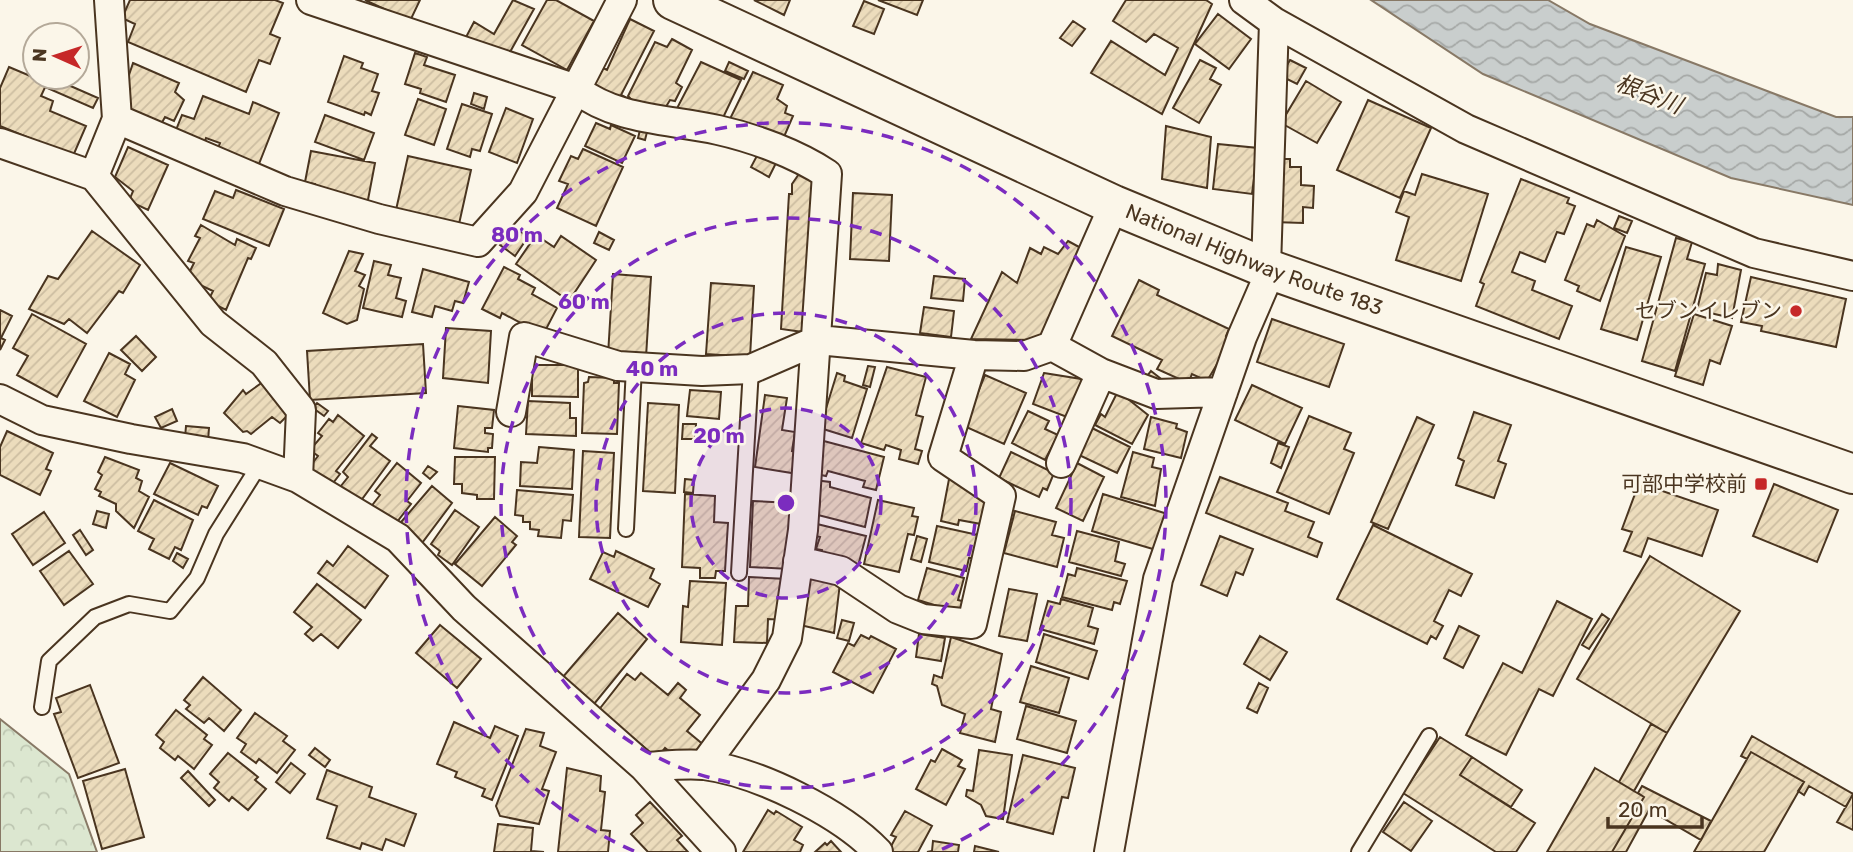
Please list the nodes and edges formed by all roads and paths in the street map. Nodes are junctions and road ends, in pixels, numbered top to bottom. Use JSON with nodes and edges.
{"nodes":[{"id":1,"x":109,"y":0,"type":"edge"},
{"id":2,"x":311,"y":0,"type":"edge"},
{"id":3,"x":622,"y":0,"type":"edge"},
{"id":4,"x":673,"y":0,"type":"edge"},
{"id":5,"x":1244,"y":0,"type":"edge"},
{"id":6,"x":1274,"y":22,"type":"junction"},
{"id":7,"x":576,"y":89,"type":"junction"},
{"id":8,"x":117,"y":119,"type":"junction"},
{"id":9,"x":0,"y":143,"type":"edge"},
{"id":10,"x":94,"y":176,"type":"junction"},
{"id":11,"x":1114,"y":205,"type":"junction"},
{"id":12,"x":1269,"y":269,"type":"junction"},
{"id":13,"x":1853,"y":276,"type":"edge"},
{"id":14,"x":818,"y":340,"type":"junction"},
{"id":15,"x":1052,"y":346,"type":"junction"},
{"id":16,"x":974,"y":355,"type":"junction"},
{"id":17,"x":634,"y":367,"type":"junction"},
{"id":18,"x":751,"y":369,"type":"junction"},
{"id":19,"x":1101,"y":373,"type":"junction"},
{"id":20,"x":1223,"y":392,"type":"junction"},
{"id":21,"x":0,"y":399,"type":"edge"},
{"id":22,"x":511,"y":412,"type":"dead end"},
{"id":23,"x":1061,"y":463,"type":"dead end"},
{"id":24,"x":260,"y":464,"type":"junction"},
{"id":25,"x":1853,"y":474,"type":"edge"},
{"id":26,"x":298,"y":478,"type":"junction"},
{"id":27,"x":626,"y":529,"type":"dead end"},
{"id":28,"x":798,"y":561,"type":"junction"},
{"id":29,"x":739,"y":573,"type":"dead end"},
{"id":30,"x":41,"y":707,"type":"dead end"},
{"id":31,"x":1429,"y":736,"type":"dead end"},
{"id":32,"x":704,"y":765,"type":"junction"},
{"id":33,"x":644,"y":767,"type":"junction"},
{"id":34,"x":721,"y":852,"type":"edge"},
{"id":35,"x":878,"y":852,"type":"edge"},
{"id":36,"x":1110,"y":852,"type":"edge"},
{"id":37,"x":1359,"y":852,"type":"edge"}],
"edges":[{"from":1,"to":8,"type":"street"},
{"from":2,"to":7,"type":"street"},
{"from":3,"to":7,"type":"street"},
{"from":4,"to":11,"type":"highway","name":"National Highway Route 183"},
{"from":5,"to":6,"type":"street"},
{"from":6,"to":12,"type":"street"},
{"from":6,"to":13,"type":"street"},
{"from":7,"to":8,"type":"street"},
{"from":7,"to":14,"type":"street"},
{"from":8,"to":10,"type":"street"},
{"from":9,"to":10,"type":"street"},
{"from":10,"to":26,"type":"street"},
{"from":11,"to":12,"type":"highway","name":"National Highway Route 183"},
{"from":11,"to":15,"type":"street"},
{"from":12,"to":20,"type":"street"},
{"from":12,"to":25,"type":"highway","name":"National Highway Route 183"},
{"from":14,"to":16,"type":"street"},
{"from":14,"to":18,"type":"street"},
{"from":14,"to":28,"type":"street"},
{"from":15,"to":16,"type":"street"},
{"from":15,"to":19,"type":"street"},
{"from":16,"to":28,"type":"street"},
{"from":17,"to":18,"type":"street"},
{"from":17,"to":22,"type":"street"},
{"from":17,"to":27,"type":"lane"},
{"from":18,"to":29,"type":"lane"},
{"from":19,"to":20,"type":"street"},
{"from":19,"to":23,"type":"street"},
{"from":20,"to":36,"type":"street"},
{"from":21,"to":24,"type":"street"},
{"from":24,"to":26,"type":"street"},
{"from":24,"to":30,"type":"lane"},
{"from":26,"to":33,"type":"street"},
{"from":28,"to":32,"type":"street"},
{"from":31,"to":37,"type":"lane"},
{"from":32,"to":33,"type":"street"},
{"from":32,"to":35,"type":"street"},
{"from":33,"to":34,"type":"street"}]}
